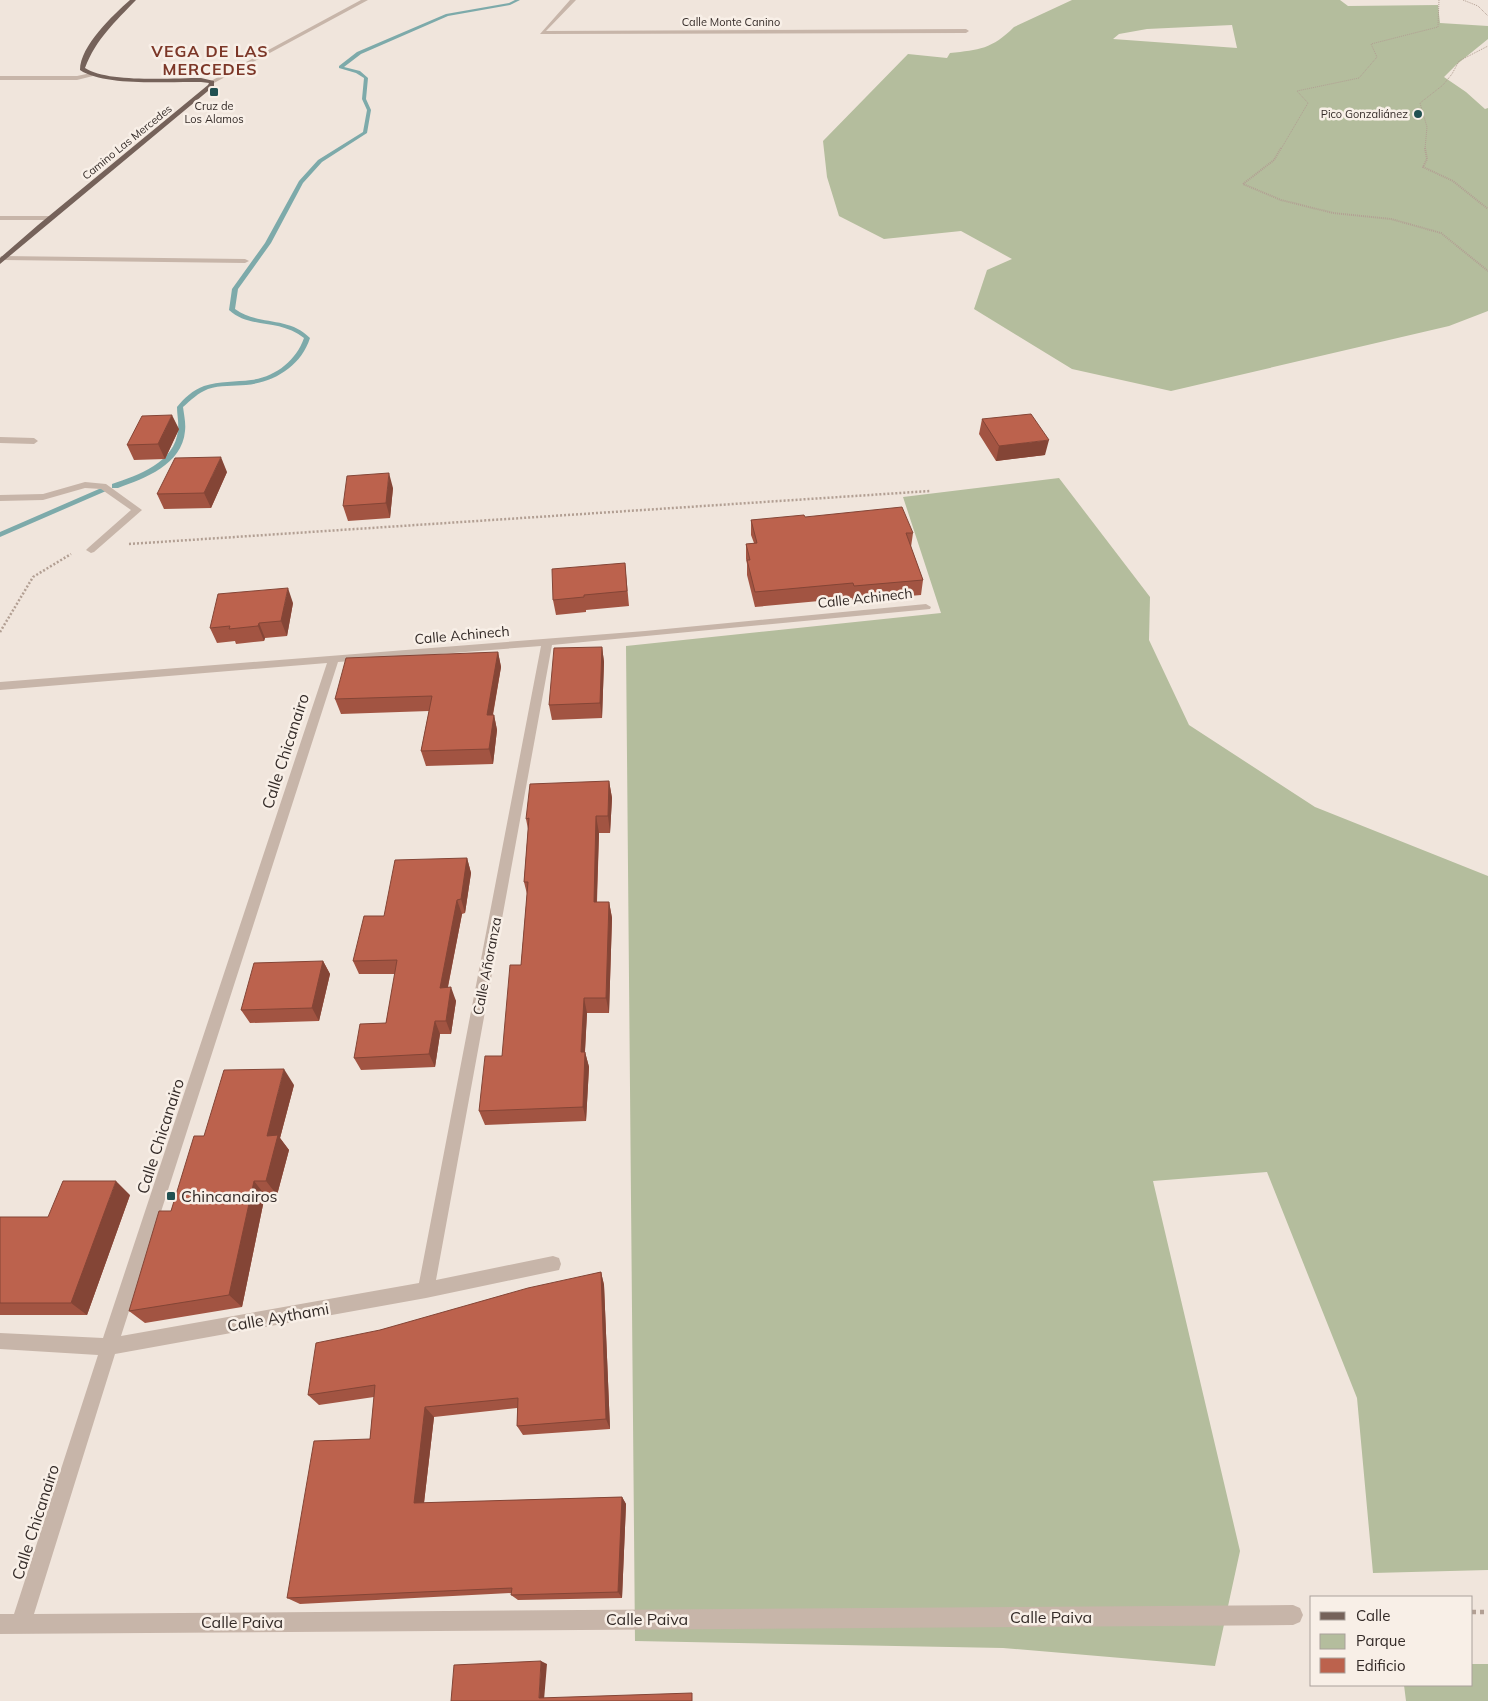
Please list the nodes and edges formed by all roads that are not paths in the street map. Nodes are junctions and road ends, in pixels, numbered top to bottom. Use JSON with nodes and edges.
{"nodes":[{"id":1,"x":133,"y":0,"type":"edge"},
{"id":2,"x":365,"y":0,"type":"edge"},
{"id":3,"x":573,"y":0,"type":"edge"},
{"id":4,"x":966,"y":31,"type":"dead end"},
{"id":5,"x":91,"y":75,"type":"junction"},
{"id":6,"x":0,"y":78,"type":"edge"},
{"id":7,"x":212,"y":82,"type":"junction"},
{"id":8,"x":0,"y":218,"type":"edge"},
{"id":9,"x":50,"y":218,"type":"junction"},
{"id":10,"x":2,"y":260,"type":"edge"},
{"id":11,"x":245,"y":261,"type":"dead end"},
{"id":12,"x":0,"y":440,"type":"edge"},
{"id":13,"x":34,"y":441,"type":"dead end"},
{"id":14,"x":0,"y":498,"type":"edge"},
{"id":15,"x":91,"y":550,"type":"road end"},
{"id":16,"x":926,"y":607,"type":"dead end"},
{"id":17,"x":547,"y":642,"type":"junction"},
{"id":18,"x":334,"y":661,"type":"junction"},
{"id":19,"x":0,"y":686,"type":"edge"},
{"id":20,"x":553,"y":1264,"type":"dead end"},
{"id":21,"x":426,"y":1290,"type":"junction"},
{"id":22,"x":0,"y":1341,"type":"edge"},
{"id":23,"x":109,"y":1347,"type":"junction"},
{"id":24,"x":1293,"y":1615,"type":"dead end"},
{"id":25,"x":0,"y":1624,"type":"edge"},
{"id":26,"x":21,"y":1624,"type":"junction"}],
"edges":[{"from":1,"to":5,"type":"main road"},
{"from":2,"to":7,"type":"street"},
{"from":3,"to":4,"type":"street","name":"Calle Monte Canino"},
{"from":5,"to":6,"type":"street"},
{"from":5,"to":7,"type":"main road"},
{"from":7,"to":9,"type":"main road","name":"Camino Las Mercedes"},
{"from":8,"to":9,"type":"street"},
{"from":9,"to":10,"type":"main road","name":"Camino Las Mercedes"},
{"from":10,"to":11,"type":"street"},
{"from":12,"to":13,"type":"street"},
{"from":14,"to":15,"type":"street"},
{"from":16,"to":17,"type":"street","name":"Calle Achinech"},
{"from":17,"to":18,"type":"street","name":"Calle Achinech"},
{"from":17,"to":21,"type":"street","name":"Calle Añoranza"},
{"from":18,"to":19,"type":"street","name":"Calle Achinech"},
{"from":18,"to":23,"type":"street","name":"Calle Chicanairo"},
{"from":20,"to":21,"type":"street","name":"Calle Aythami"},
{"from":21,"to":23,"type":"street","name":"Calle Aythami"},
{"from":22,"to":23,"type":"street","name":"Calle Aythami"},
{"from":23,"to":26,"type":"street","name":"Calle Chicanairo"},
{"from":24,"to":26,"type":"street","name":"Calle Paiva"},
{"from":25,"to":26,"type":"street","name":"Calle Paiva"}]}
